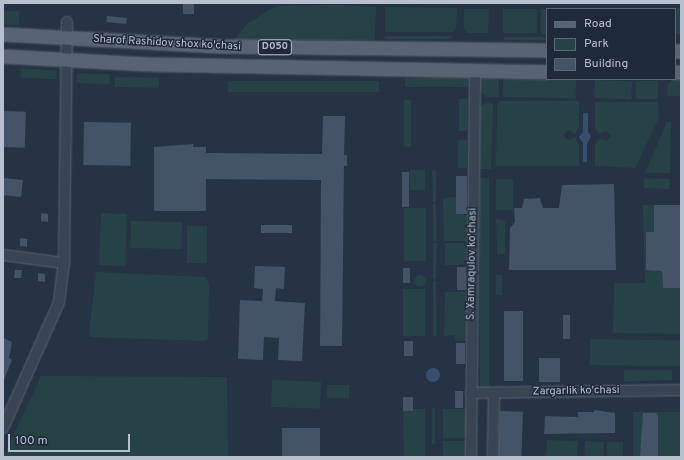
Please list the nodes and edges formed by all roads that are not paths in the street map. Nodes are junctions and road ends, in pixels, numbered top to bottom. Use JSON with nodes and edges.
{"nodes":[{"id":1,"x":67,"y":22,"type":"dead end"},
{"id":2,"x":3,"y":34,"type":"edge"},
{"id":3,"x":67,"y":38,"type":"junction"},
{"id":4,"x":546,"y":50,"type":"edge"},
{"id":5,"x":3,"y":56,"type":"edge"},
{"id":6,"x":66,"y":59,"type":"junction"},
{"id":7,"x":475,"y":72,"type":"junction"},
{"id":8,"x":546,"y":72,"type":"edge"},
{"id":9,"x":3,"y":255,"type":"edge"},
{"id":10,"x":64,"y":263,"type":"junction"},
{"id":11,"x":681,"y":390,"type":"edge"},
{"id":12,"x":471,"y":393,"type":"junction"},
{"id":13,"x":494,"y":393,"type":"junction"},
{"id":14,"x":3,"y":428,"type":"edge"},
{"id":15,"x":471,"y":457,"type":"edge"},
{"id":16,"x":494,"y":457,"type":"edge"}],
"edges":[{"from":1,"to":3,"type":"street"},
{"from":2,"to":3,"type":"main road","name":"Sharof Rashidov shox ko'chasi","number":"D050"},
{"from":3,"to":4,"type":"main road","name":"Sharof Rashidov shox ko'chasi","number":"D050"},
{"from":3,"to":6,"type":"street"},
{"from":5,"to":6,"type":"main road","name":"Sharof Rashidov shox ko'chasi","number":"D050"},
{"from":6,"to":7,"type":"main road","name":"Sharof Rashidov shox ko'chasi","number":"D050"},
{"from":6,"to":10,"type":"street"},
{"from":7,"to":8,"type":"main road","name":"Sharof Rashidov shox ko'chasi","number":"D050"},
{"from":7,"to":12,"type":"street","name":"S. Xamraqulov ko'chasi"},
{"from":9,"to":10,"type":"street"},
{"from":10,"to":14,"type":"street"},
{"from":11,"to":13,"type":"street","name":"Zargarlik ko'chasi"},
{"from":12,"to":13,"type":"street","name":"Zargarlik ko'chasi"},
{"from":12,"to":15,"type":"street","name":"S. Xamraqulov ko'chasi"},
{"from":13,"to":16,"type":"street"}]}
